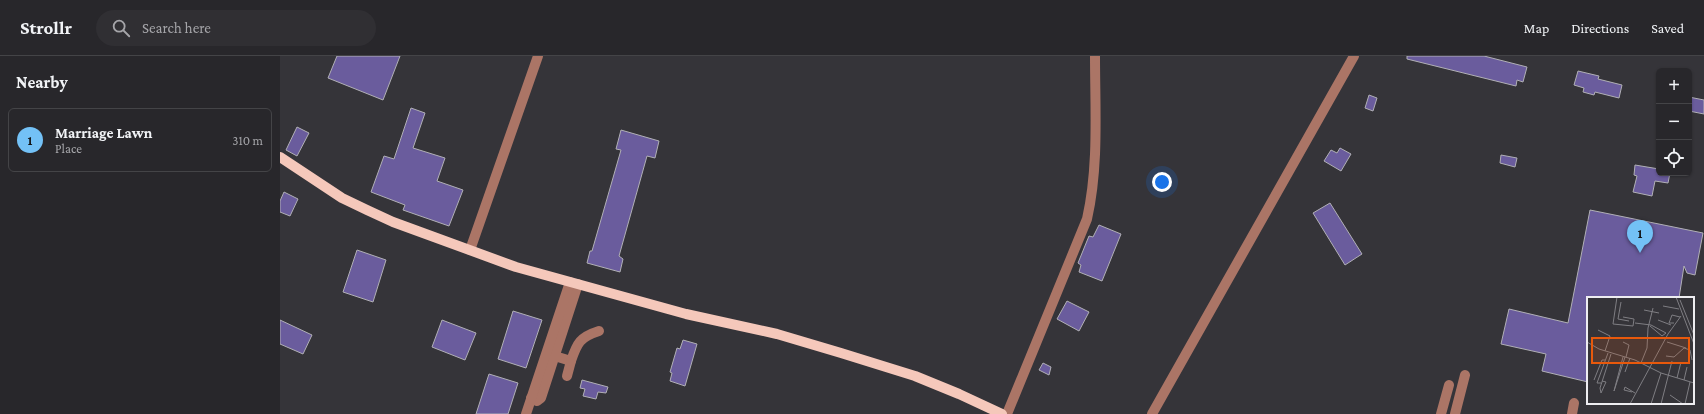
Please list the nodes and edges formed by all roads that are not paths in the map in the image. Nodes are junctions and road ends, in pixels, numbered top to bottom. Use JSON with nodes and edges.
{"nodes":[{"id":1,"x":538,"y":56,"type":"edge"},
{"id":2,"x":1095,"y":56,"type":"edge"},
{"id":3,"x":1354,"y":56,"type":"edge"},
{"id":4,"x":280,"y":157,"type":"edge"},
{"id":5,"x":470,"y":250,"type":"junction"},
{"id":6,"x":574,"y":283,"type":"junction"},
{"id":7,"x":599,"y":331,"type":"dead end"},
{"id":8,"x":550,"y":355,"type":"junction"},
{"id":9,"x":571,"y":361,"type":"junction"},
{"id":10,"x":1465,"y":375,"type":"dead end"},
{"id":11,"x":568,"y":376,"type":"dead end"},
{"id":12,"x":1449,"y":386,"type":"dead end"},
{"id":13,"x":1574,"y":403,"type":"dead end"},
{"id":14,"x":526,"y":414,"type":"edge"},
{"id":15,"x":1002,"y":414,"type":"edge"},
{"id":16,"x":1007,"y":414,"type":"edge"},
{"id":17,"x":1152,"y":414,"type":"edge"},
{"id":18,"x":1441,"y":414,"type":"edge"},
{"id":19,"x":1455,"y":414,"type":"edge"},
{"id":20,"x":1572,"y":414,"type":"edge"}],
"edges":[{"from":1,"to":5,"type":"street"},
{"from":2,"to":16,"type":"street"},
{"from":3,"to":17,"type":"street"},
{"from":4,"to":5,"type":"main road"},
{"from":5,"to":6,"type":"main road"},
{"from":6,"to":8,"type":"street"},
{"from":6,"to":15,"type":"main road"},
{"from":7,"to":9,"type":"street"},
{"from":8,"to":9,"type":"street"},
{"from":8,"to":14,"type":"street"},
{"from":9,"to":11,"type":"street"},
{"from":10,"to":19,"type":"street"},
{"from":12,"to":18,"type":"street"},
{"from":13,"to":20,"type":"street"}]}
